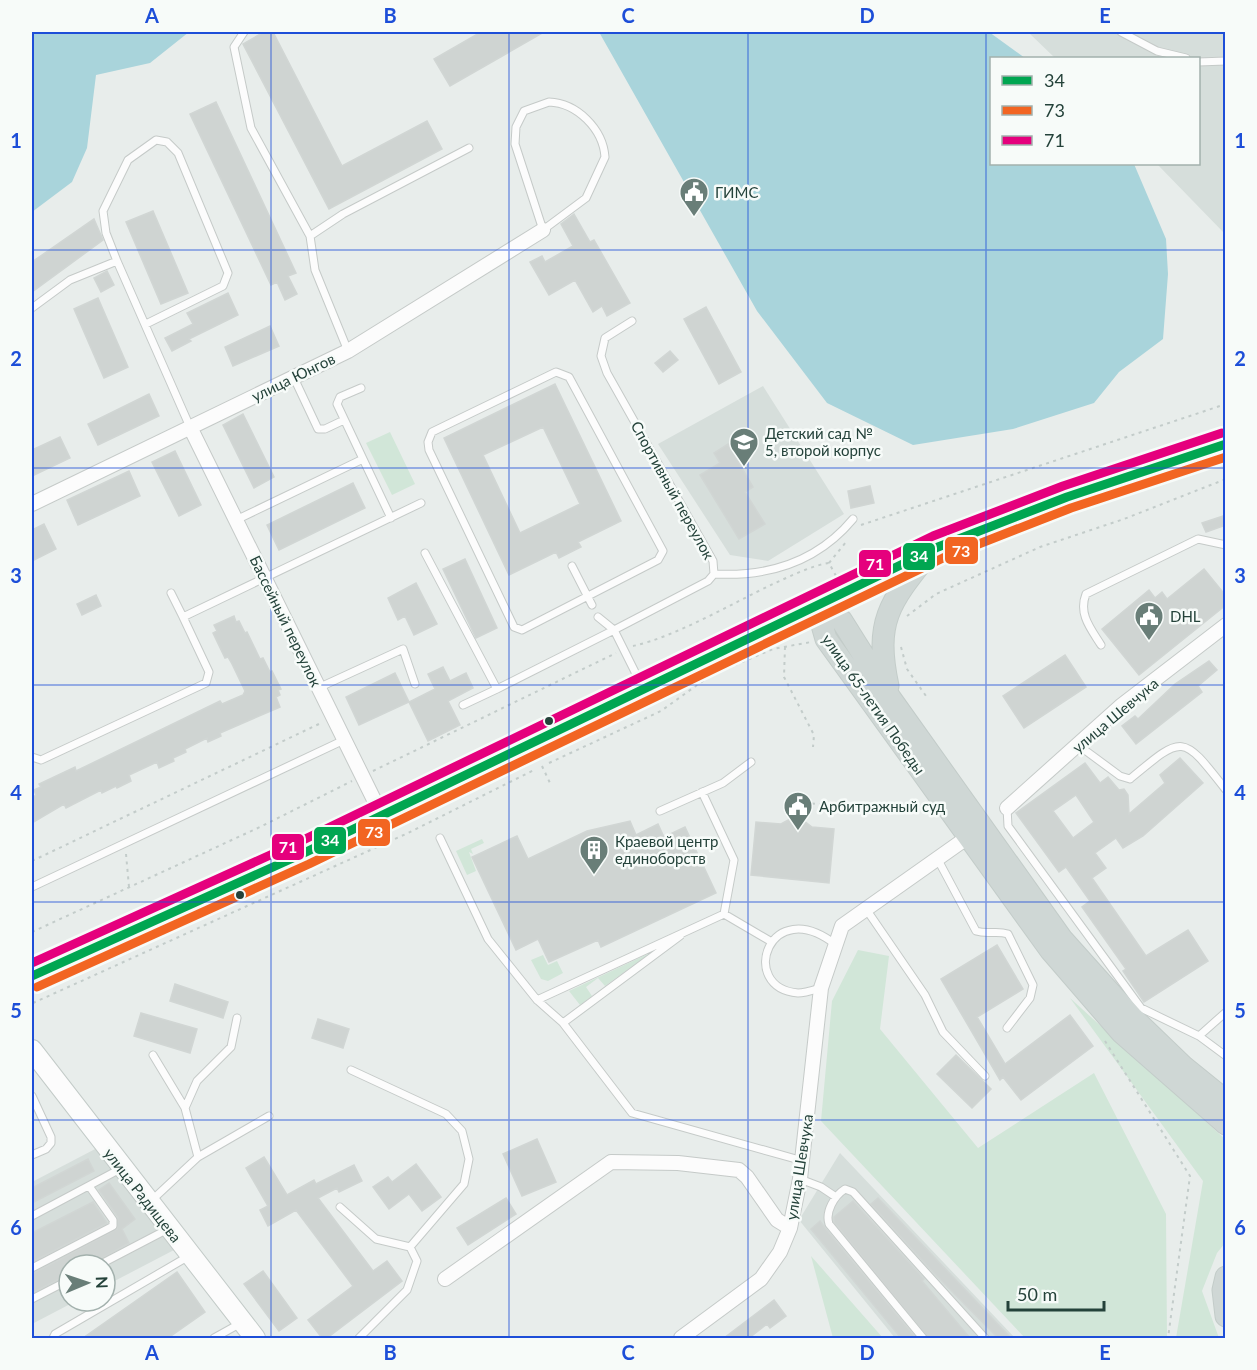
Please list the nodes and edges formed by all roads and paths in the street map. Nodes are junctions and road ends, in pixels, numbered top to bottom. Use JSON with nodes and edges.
{"nodes":[{"id":1,"x":243,"y":32,"type":"edge"},
{"id":2,"x":1121,"y":32,"type":"edge"},
{"id":3,"x":1182,"y":57,"type":"edge"},
{"id":4,"x":1200,"y":62,"type":"edge"},
{"id":5,"x":1226,"y":62,"type":"edge"},
{"id":6,"x":469,"y":148,"type":"dead end"},
{"id":7,"x":543,"y":230,"type":"junction"},
{"id":8,"x":310,"y":236,"type":"junction"},
{"id":9,"x":117,"y":261,"type":"junction"},
{"id":10,"x":32,"y":308,"type":"edge"},
{"id":11,"x":632,"y":321,"type":"dead end"},
{"id":12,"x":146,"y":324,"type":"junction"},
{"id":13,"x":348,"y":351,"type":"junction"},
{"id":14,"x":294,"y":378,"type":"junction"},
{"id":15,"x":361,"y":388,"type":"dead end"},
{"id":16,"x":1226,"y":404,"type":"edge"},
{"id":17,"x":344,"y":420,"type":"junction"},
{"id":18,"x":190,"y":427,"type":"junction"},
{"id":19,"x":1226,"y":444,"type":"edge"},
{"id":20,"x":363,"y":459,"type":"junction"},
{"id":21,"x":1226,"y":479,"type":"edge"},
{"id":22,"x":421,"y":503,"type":"dead end"},
{"id":23,"x":32,"y":504,"type":"edge"},
{"id":24,"x":391,"y":518,"type":"junction"},
{"id":25,"x":853,"y":519,"type":"dead end"},
{"id":26,"x":236,"y":520,"type":"junction"},
{"id":27,"x":858,"y":526,"type":"dead end"},
{"id":28,"x":851,"y":536,"type":"dead end"},
{"id":29,"x":1226,"y":545,"type":"edge"},
{"id":30,"x":932,"y":550,"type":"junction"},
{"id":31,"x":426,"y":553,"type":"dead end"},
{"id":32,"x":830,"y":563,"type":"dead end"},
{"id":33,"x":572,"y":566,"type":"dead end"},
{"id":34,"x":714,"y":574,"type":"junction"},
{"id":35,"x":265,"y":579,"type":"junction"},
{"id":36,"x":171,"y":593,"type":"dead end"},
{"id":37,"x":587,"y":596,"type":"junction"},
{"id":38,"x":816,"y":604,"type":"junction"},
{"id":39,"x":592,"y":605,"type":"dead end"},
{"id":40,"x":598,"y":616,"type":"dead end"},
{"id":41,"x":886,"y":616,"type":"junction"},
{"id":42,"x":183,"y":617,"type":"junction"},
{"id":43,"x":1226,"y":625,"type":"edge"},
{"id":44,"x":615,"y":630,"type":"junction"},
{"id":45,"x":901,"y":637,"type":"dead end"},
{"id":46,"x":826,"y":639,"type":"junction"},
{"id":47,"x":1101,"y":645,"type":"dead end"},
{"id":48,"x":785,"y":647,"type":"junction"},
{"id":49,"x":722,"y":670,"type":"dead end"},
{"id":50,"x":714,"y":674,"type":"dead end"},
{"id":51,"x":415,"y":684,"type":"dead end"},
{"id":52,"x":318,"y":688,"type":"junction"},
{"id":53,"x":497,"y":689,"type":"junction"},
{"id":54,"x":643,"y":689,"type":"junction"},
{"id":55,"x":926,"y":696,"type":"dead end"},
{"id":56,"x":891,"y":699,"type":"junction"},
{"id":57,"x":463,"y":705,"type":"dead end"},
{"id":58,"x":333,"y":717,"type":"junction"},
{"id":59,"x":344,"y":740,"type":"junction"},
{"id":60,"x":1078,"y":746,"type":"junction"},
{"id":61,"x":813,"y":747,"type":"dead end"},
{"id":62,"x":32,"y":757,"type":"edge"},
{"id":63,"x":751,"y":762,"type":"dead end"},
{"id":64,"x":549,"y":763,"type":"dead end"},
{"id":65,"x":542,"y":766,"type":"dead end"},
{"id":66,"x":536,"y":769,"type":"dead end"},
{"id":67,"x":362,"y":776,"type":"junction"},
{"id":68,"x":550,"y":783,"type":"dead end"},
{"id":69,"x":1226,"y":790,"type":"edge"},
{"id":70,"x":702,"y":792,"type":"junction"},
{"id":71,"x":1007,"y":807,"type":"joint"},
{"id":72,"x":660,"y":811,"type":"dead end"},
{"id":73,"x":846,"y":812,"type":"dead end"},
{"id":74,"x":792,"y":814,"type":"dead end"},
{"id":75,"x":381,"y":816,"type":"junction"},
{"id":76,"x":968,"y":837,"type":"junction"},
{"id":77,"x":440,"y":838,"type":"dead end"},
{"id":78,"x":125,"y":843,"type":"junction"},
{"id":79,"x":937,"y":858,"type":"junction"},
{"id":80,"x":32,"y":861,"type":"edge"},
{"id":81,"x":129,"y":886,"type":"junction"},
{"id":82,"x":32,"y":887,"type":"edge"},
{"id":83,"x":866,"y":909,"type":"junction"},
{"id":84,"x":724,"y":914,"type":"junction"},
{"id":85,"x":687,"y":931,"type":"junction"},
{"id":86,"x":32,"y":932,"type":"edge"},
{"id":87,"x":770,"y":941,"type":"junction"},
{"id":88,"x":836,"y":945,"type":"junction"},
{"id":89,"x":32,"y":976,"type":"edge"},
{"id":90,"x":821,"y":988,"type":"junction"},
{"id":91,"x":537,"y":1000,"type":"junction"},
{"id":92,"x":33,"y":1003,"type":"edge"},
{"id":93,"x":1226,"y":1012,"type":"edge"},
{"id":94,"x":237,"y":1018,"type":"dead end"},
{"id":95,"x":563,"y":1023,"type":"junction"},
{"id":96,"x":1007,"y":1029,"type":"dead end"},
{"id":97,"x":1199,"y":1036,"type":"junction"},
{"id":98,"x":1103,"y":1037,"type":"dead end"},
{"id":99,"x":153,"y":1055,"type":"dead end"},
{"id":100,"x":1226,"y":1056,"type":"edge"},
{"id":101,"x":34,"y":1059,"type":"edge"},
{"id":102,"x":351,"y":1070,"type":"dead end"},
{"id":103,"x":985,"y":1076,"type":"dead end"},
{"id":104,"x":32,"y":1096,"type":"edge"},
{"id":105,"x":1226,"y":1101,"type":"edge"},
{"id":106,"x":185,"y":1108,"type":"junction"},
{"id":107,"x":269,"y":1116,"type":"dead end"},
{"id":108,"x":1226,"y":1124,"type":"edge"},
{"id":109,"x":32,"y":1155,"type":"edge"},
{"id":110,"x":198,"y":1157,"type":"junction"},
{"id":111,"x":803,"y":1161,"type":"junction"},
{"id":112,"x":122,"y":1168,"type":"junction"},
{"id":113,"x":800,"y":1179,"type":"junction"},
{"id":114,"x":89,"y":1186,"type":"junction"},
{"id":115,"x":836,"y":1197,"type":"junction"},
{"id":116,"x":149,"y":1203,"type":"junction"},
{"id":117,"x":340,"y":1207,"type":"dead end"},
{"id":118,"x":32,"y":1216,"type":"edge"},
{"id":119,"x":790,"y":1228,"type":"junction"},
{"id":120,"x":169,"y":1229,"type":"junction"},
{"id":121,"x":410,"y":1247,"type":"junction"},
{"id":122,"x":190,"y":1255,"type":"junction"},
{"id":123,"x":117,"y":1256,"type":"edge"},
{"id":124,"x":32,"y":1268,"type":"edge"},
{"id":125,"x":1226,"y":1277,"type":"edge"},
{"id":126,"x":445,"y":1279,"type":"dead end"},
{"id":127,"x":57,"y":1286,"type":"edge"},
{"id":128,"x":32,"y":1299,"type":"edge"},
{"id":129,"x":1226,"y":1316,"type":"edge"},
{"id":130,"x":242,"y":1322,"type":"junction"},
{"id":131,"x":53,"y":1338,"type":"edge"},
{"id":132,"x":214,"y":1338,"type":"edge"},
{"id":133,"x":255,"y":1338,"type":"edge"},
{"id":134,"x":359,"y":1338,"type":"edge"},
{"id":135,"x":681,"y":1338,"type":"edge"},
{"id":136,"x":923,"y":1338,"type":"edge"},
{"id":137,"x":985,"y":1338,"type":"edge"},
{"id":138,"x":1168,"y":1338,"type":"edge"}],
"edges":[{"from":1,"to":8,"type":"lane"},
{"from":2,"to":3,"type":"lane"},
{"from":4,"to":5,"type":"lane"},
{"from":6,"to":8,"type":"lane"},
{"from":7,"to":7,"type":"lane"},
{"from":7,"to":13,"type":"street","name":"улица Юнгов"},
{"from":8,"to":13,"type":"lane"},
{"from":9,"to":10,"type":"lane"},
{"from":9,"to":12,"type":"lane"},
{"from":9,"to":12,"type":"lane"},
{"from":11,"to":34,"type":"lane","name":"Спортивный переулок"},
{"from":12,"to":18,"type":"lane"},
{"from":13,"to":14,"type":"street","name":"улица Юнгов"},
{"from":14,"to":17,"type":"lane"},
{"from":14,"to":18,"type":"street","name":"улица Юнгов"},
{"from":15,"to":17,"type":"lane"},
{"from":16,"to":27,"type":"path"},
{"from":17,"to":20,"type":"lane"},
{"from":18,"to":23,"type":"street","name":"улица Юнгов"},
{"from":18,"to":26,"type":"street","name":"Бассейный переулок"},
{"from":19,"to":30,"type":"main road"},
{"from":20,"to":24,"type":"lane"},
{"from":20,"to":26,"type":"lane"},
{"from":21,"to":41,"type":"path"},
{"from":22,"to":24,"type":"lane"},
{"from":24,"to":35,"type":"lane"},
{"from":25,"to":34,"type":"lane"},
{"from":26,"to":35,"type":"street","name":"Бассейный переулок"},
{"from":28,"to":32,"type":"path"},
{"from":29,"to":47,"type":"lane"},
{"from":30,"to":38,"type":"main road"},
{"from":30,"to":41,"type":"main road"},
{"from":31,"to":53,"type":"lane"},
{"from":33,"to":37,"type":"lane"},
{"from":34,"to":44,"type":"lane","name":"Спортивный переулок"},
{"from":35,"to":42,"type":"lane"},
{"from":35,"to":52,"type":"street","name":"Бассейный переулок"},
{"from":36,"to":42,"type":"lane"},
{"from":37,"to":37,"type":"lane"},
{"from":37,"to":39,"type":"lane"},
{"from":38,"to":46,"type":"main road","name":"улица 65-летия Победы"},
{"from":38,"to":54,"type":"main road"},
{"from":38,"to":56,"type":"main road","name":"улица 65-летия Победы"},
{"from":40,"to":44,"type":"lane"},
{"from":41,"to":56,"type":"main road"},
{"from":42,"to":62,"type":"lane"},
{"from":43,"to":60,"type":"street","name":"улица Шевчука"},
{"from":44,"to":53,"type":"lane","name":"Спортивный переулок"},
{"from":44,"to":54,"type":"lane"},
{"from":45,"to":55,"type":"path"},
{"from":46,"to":48,"type":"path"},
{"from":46,"to":76,"type":"main road","name":"улица 65-летия Победы"},
{"from":48,"to":49,"type":"path"},
{"from":48,"to":61,"type":"path"},
{"from":50,"to":64,"type":"path"},
{"from":51,"to":52,"type":"lane"},
{"from":52,"to":58,"type":"street","name":"Бассейный переулок"},
{"from":53,"to":57,"type":"lane","name":"Спортивный переулок"},
{"from":54,"to":75,"type":"main road"},
{"from":56,"to":105,"type":"main road","name":"улица 65-летия Победы"},
{"from":58,"to":59,"type":"street","name":"Бассейный переулок"},
{"from":58,"to":80,"type":"path"},
{"from":59,"to":67,"type":"street","name":"Бассейный переулок"},
{"from":59,"to":78,"type":"lane"},
{"from":60,"to":69,"type":"lane"},
{"from":60,"to":71,"type":"street","name":"улица Шевчука"},
{"from":63,"to":70,"type":"lane"},
{"from":65,"to":68,"type":"path"},
{"from":66,"to":92,"type":"path"},
{"from":67,"to":75,"type":"street","name":"Бассейный переулок"},
{"from":67,"to":81,"type":"path"},
{"from":70,"to":72,"type":"lane"},
{"from":70,"to":84,"type":"lane"},
{"from":71,"to":97,"type":"lane"},
{"from":73,"to":74,"type":"path"},
{"from":75,"to":89,"type":"main road"},
{"from":76,"to":79,"type":"street","name":"улица Шевчука"},
{"from":76,"to":108,"type":"main road","name":"улица 65-летия Победы"},
{"from":77,"to":91,"type":"lane"},
{"from":78,"to":81,"type":"path"},
{"from":78,"to":82,"type":"lane"},
{"from":79,"to":83,"type":"street","name":"улица Шевчука"},
{"from":79,"to":96,"type":"lane"},
{"from":81,"to":86,"type":"path"},
{"from":83,"to":88,"type":"street","name":"улица Шевчука"},
{"from":83,"to":103,"type":"lane"},
{"from":84,"to":85,"type":"lane"},
{"from":84,"to":87,"type":"lane"},
{"from":85,"to":91,"type":"lane"},
{"from":85,"to":95,"type":"lane"},
{"from":87,"to":88,"type":"lane"},
{"from":87,"to":90,"type":"lane"},
{"from":88,"to":90,"type":"street","name":"улица Шевчука"},
{"from":90,"to":111,"type":"street","name":"улица Шевчука"},
{"from":91,"to":95,"type":"lane"},
{"from":93,"to":97,"type":"lane"},
{"from":94,"to":106,"type":"lane"},
{"from":95,"to":111,"type":"lane"},
{"from":97,"to":100,"type":"lane"},
{"from":98,"to":138,"type":"path"},
{"from":99,"to":106,"type":"lane"},
{"from":101,"to":112,"type":"street","name":"улица Радищева"},
{"from":102,"to":121,"type":"lane"},
{"from":104,"to":109,"type":"lane"},
{"from":106,"to":110,"type":"lane"},
{"from":107,"to":110,"type":"lane"},
{"from":110,"to":116,"type":"lane"},
{"from":111,"to":113,"type":"street","name":"улица Шевчука"},
{"from":112,"to":114,"type":"lane"},
{"from":112,"to":116,"type":"street","name":"улица Радищева"},
{"from":113,"to":115,"type":"lane"},
{"from":113,"to":119,"type":"street","name":"улица Шевчука"},
{"from":114,"to":118,"type":"lane"},
{"from":114,"to":124,"type":"lane"},
{"from":115,"to":136,"type":"lane"},
{"from":115,"to":137,"type":"lane"},
{"from":116,"to":120,"type":"street","name":"улица Радищева"},
{"from":117,"to":121,"type":"lane"},
{"from":119,"to":126,"type":"street","name":"улица Шевчука"},
{"from":119,"to":135,"type":"street"},
{"from":120,"to":122,"type":"street","name":"улица Радищева"},
{"from":120,"to":123,"type":"lane"},
{"from":121,"to":134,"type":"lane"},
{"from":122,"to":130,"type":"street","name":"улица Радищева"},
{"from":122,"to":131,"type":"lane"},
{"from":125,"to":129,"type":"main road"},
{"from":127,"to":128,"type":"lane"},
{"from":130,"to":132,"type":"lane"},
{"from":130,"to":133,"type":"street","name":"улица Радищева"}]}
